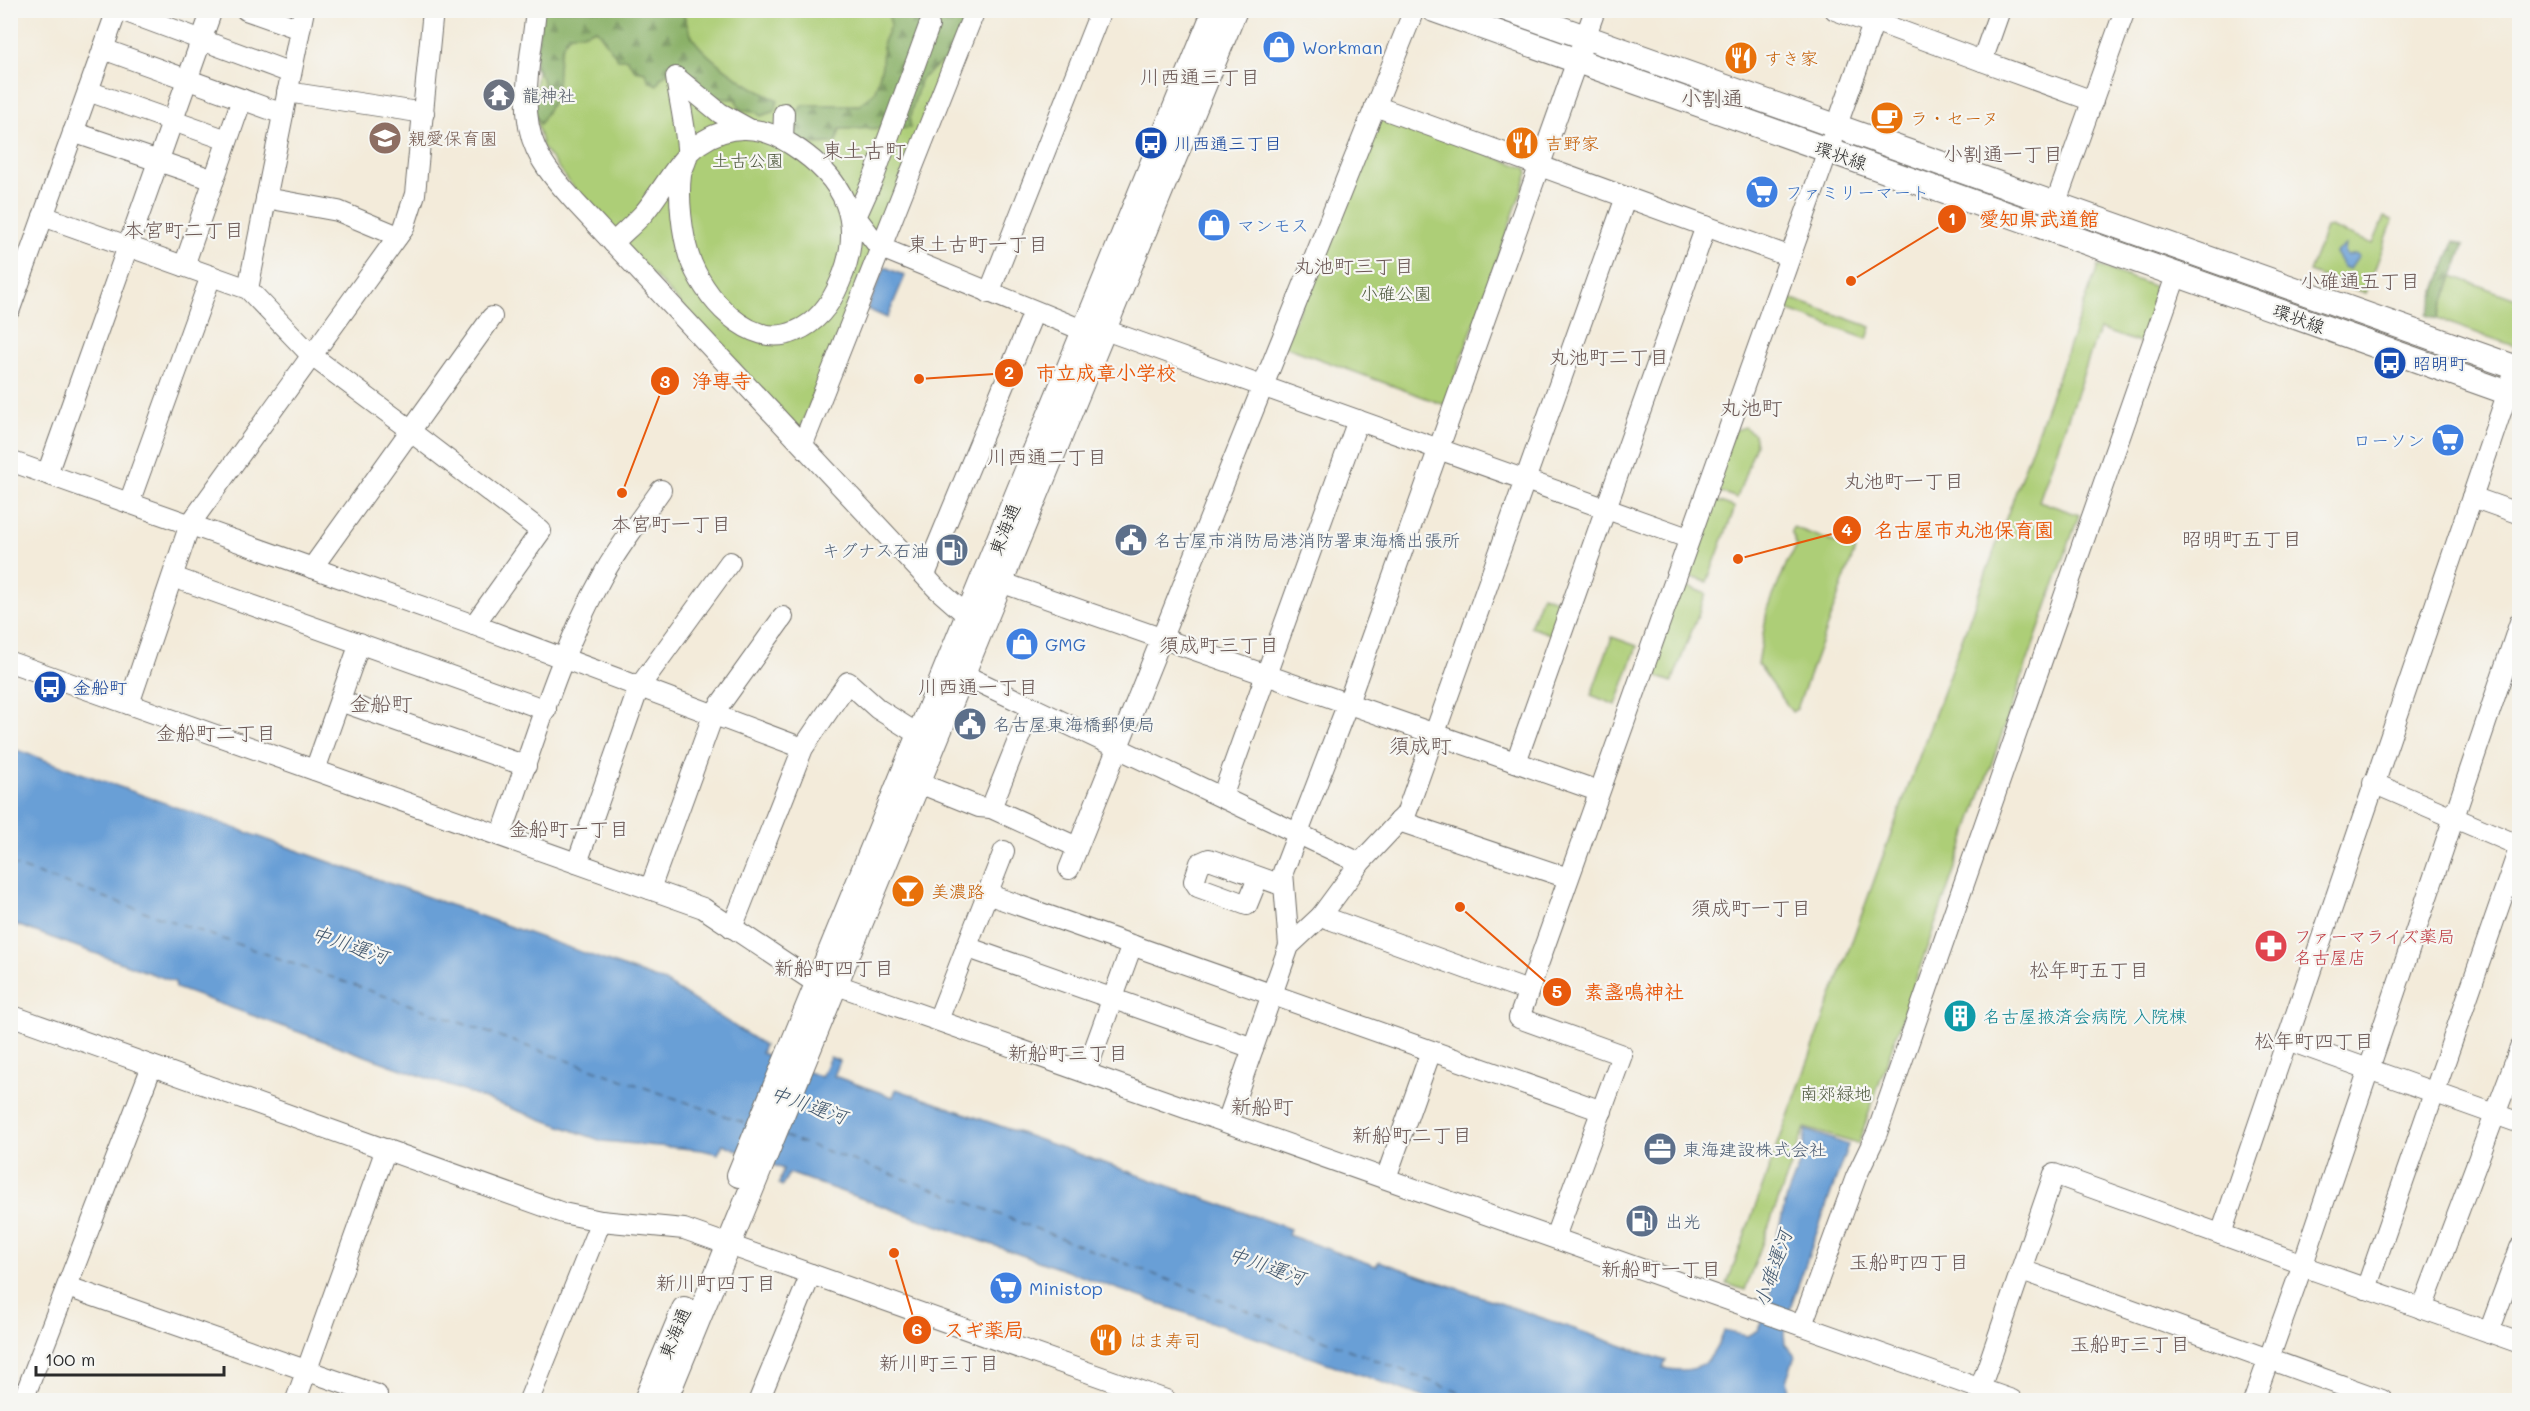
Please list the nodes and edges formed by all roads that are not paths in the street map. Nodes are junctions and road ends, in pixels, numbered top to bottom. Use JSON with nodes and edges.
{"nodes":[{"id":1,"x":119,"y":10,"type":"edge"},
{"id":2,"x":212,"y":10,"type":"edge"},
{"id":3,"x":246,"y":10,"type":"edge"},
{"id":4,"x":433,"y":10,"type":"edge"},
{"id":5,"x":536,"y":10,"type":"edge"},
{"id":6,"x":975,"y":10,"type":"edge"},
{"id":7,"x":1101,"y":10,"type":"edge"},
{"id":8,"x":1215,"y":10,"type":"edge"},
{"id":9,"x":1235,"y":10,"type":"edge"},
{"id":10,"x":1414,"y":10,"type":"edge"},
{"id":11,"x":1434,"y":10,"type":"edge"},
{"id":12,"x":1509,"y":10,"type":"edge"},
{"id":13,"x":1595,"y":10,"type":"edge"},
{"id":14,"x":1835,"y":10,"type":"edge"},
{"id":15,"x":2000,"y":10,"type":"edge"},
{"id":16,"x":2125,"y":10,"type":"edge"},
{"id":17,"x":1875,"y":18,"type":"edge"},
{"id":18,"x":302,"y":20,"type":"edge"},
{"id":19,"x":929,"y":27,"type":"dead end"},
{"id":20,"x":1585,"y":38,"type":"junction"},
{"id":21,"x":202,"y":40,"type":"junction"},
{"id":22,"x":103,"y":49,"type":"junction"},
{"id":23,"x":1575,"y":61,"type":"junction"},
{"id":24,"x":1982,"y":61,"type":"junction"},
{"id":25,"x":291,"y":73,"type":"junction"},
{"id":26,"x":188,"y":80,"type":"junction"},
{"id":27,"x":88,"y":91,"type":"junction"},
{"id":28,"x":287,"y":92,"type":"junction"},
{"id":29,"x":242,"y":99,"type":"junction"},
{"id":30,"x":2093,"y":101,"type":"junction"},
{"id":31,"x":1375,"y":106,"type":"junction"},
{"id":32,"x":424,"y":113,"type":"junction"},
{"id":33,"x":784,"y":113,"type":"dead end"},
{"id":34,"x":283,"y":114,"type":"junction"},
{"id":35,"x":173,"y":121,"type":"junction"},
{"id":36,"x":749,"y":129,"type":"junction"},
{"id":37,"x":73,"y":132,"type":"junction"},
{"id":38,"x":783,"y":139,"type":"junction"},
{"id":39,"x":1831,"y":139,"type":"junction"},
{"id":40,"x":227,"y":140,"type":"junction"},
{"id":41,"x":687,"y":157,"type":"junction"},
{"id":42,"x":159,"y":161,"type":"junction"},
{"id":43,"x":1538,"y":165,"type":"junction"},
{"id":44,"x":214,"y":180,"type":"junction"},
{"id":45,"x":1626,"y":196,"type":"junction"},
{"id":46,"x":266,"y":198,"type":"junction"},
{"id":47,"x":2055,"y":205,"type":"junction"},
{"id":48,"x":43,"y":216,"type":"junction"},
{"id":49,"x":853,"y":217,"type":"junction"},
{"id":50,"x":1707,"y":226,"type":"junction"},
{"id":51,"x":398,"y":236,"type":"junction"},
{"id":52,"x":613,"y":243,"type":"junction"},
{"id":53,"x":128,"y":246,"type":"junction"},
{"id":54,"x":879,"y":247,"type":"junction"},
{"id":55,"x":1788,"y":256,"type":"junction"},
{"id":56,"x":184,"y":266,"type":"junction"},
{"id":57,"x":2176,"y":273,"type":"junction"},
{"id":58,"x":212,"y":276,"type":"junction"},
{"id":59,"x":248,"y":289,"type":"junction"},
{"id":60,"x":989,"y":293,"type":"junction"},
{"id":61,"x":10,"y":309,"type":"edge"},
{"id":62,"x":1034,"y":312,"type":"junction"},
{"id":63,"x":492,"y":317,"type":"dead end"},
{"id":64,"x":1095,"y":331,"type":"junction"},
{"id":65,"x":312,"y":356,"type":"junction"},
{"id":66,"x":2518,"y":368,"type":"edge"},
{"id":67,"x":1262,"y":386,"type":"junction"},
{"id":68,"x":2513,"y":395,"type":"edge"},
{"id":69,"x":1358,"y":420,"type":"junction"},
{"id":70,"x":410,"y":431,"type":"junction"},
{"id":71,"x":803,"y":444,"type":"junction"},
{"id":72,"x":1439,"y":449,"type":"junction"},
{"id":73,"x":10,"y":461,"type":"edge"},
{"id":74,"x":47,"y":474,"type":"junction"},
{"id":75,"x":1526,"y":480,"type":"junction"},
{"id":76,"x":661,"y":490,"type":"dead end"},
{"id":77,"x":2472,"y":497,"type":"junction"},
{"id":78,"x":129,"y":503,"type":"junction"},
{"id":79,"x":1606,"y":508,"type":"junction"},
{"id":80,"x":2520,"y":513,"type":"edge"},
{"id":81,"x":190,"y":524,"type":"junction"},
{"id":82,"x":1688,"y":538,"type":"junction"},
{"id":83,"x":730,"y":562,"type":"dead end"},
{"id":84,"x":312,"y":568,"type":"junction"},
{"id":85,"x":925,"y":575,"type":"junction"},
{"id":86,"x":172,"y":577,"type":"junction"},
{"id":87,"x":993,"y":579,"type":"junction"},
{"id":88,"x":783,"y":617,"type":"dead end"},
{"id":89,"x":976,"y":622,"type":"junction"},
{"id":90,"x":2520,"y":622,"type":"edge"},
{"id":91,"x":474,"y":625,"type":"junction"},
{"id":92,"x":1161,"y":637,"type":"junction"},
{"id":93,"x":360,"y":643,"type":"junction"},
{"id":94,"x":564,"y":658,"type":"junction"},
{"id":95,"x":10,"y":662,"type":"edge"},
{"id":96,"x":963,"y":675,"type":"junction"},
{"id":97,"x":1266,"y":676,"type":"junction"},
{"id":98,"x":639,"y":687,"type":"junction"},
{"id":99,"x":340,"y":701,"type":"junction"},
{"id":100,"x":129,"y":704,"type":"junction"},
{"id":101,"x":1348,"y":704,"type":"junction"},
{"id":102,"x":1031,"y":708,"type":"junction"},
{"id":103,"x":546,"y":710,"type":"junction"},
{"id":104,"x":714,"y":713,"type":"junction"},
{"id":105,"x":1436,"y":734,"type":"junction"},
{"id":106,"x":920,"y":735,"type":"junction"},
{"id":107,"x":803,"y":748,"type":"junction"},
{"id":108,"x":1117,"y":748,"type":"junction"},
{"id":109,"x":1516,"y":762,"type":"junction"},
{"id":110,"x":526,"y":766,"type":"junction"},
{"id":111,"x":315,"y":770,"type":"junction"},
{"id":112,"x":919,"y":783,"type":"junction"},
{"id":113,"x":2373,"y":783,"type":"junction"},
{"id":114,"x":1598,"y":791,"type":"junction"},
{"id":115,"x":1222,"y":797,"type":"junction"},
{"id":116,"x":991,"y":808,"type":"junction"},
{"id":117,"x":2453,"y":817,"type":"junction"},
{"id":118,"x":1399,"y":820,"type":"junction"},
{"id":119,"x":1298,"y":833,"type":"junction"},
{"id":120,"x":501,"y":836,"type":"junction"},
{"id":121,"x":2520,"y":846,"type":"edge"},
{"id":122,"x":1077,"y":847,"type":"junction"},
{"id":123,"x":1004,"y":851,"type":"dead end"},
{"id":124,"x":577,"y":863,"type":"junction"},
{"id":125,"x":1360,"y":863,"type":"junction"},
{"id":126,"x":1069,"y":869,"type":"dead end"},
{"id":127,"x":1258,"y":878,"type":"dead end"},
{"id":128,"x":1568,"y":878,"type":"junction"},
{"id":129,"x":1284,"y":886,"type":"junction"},
{"id":130,"x":650,"y":889,"type":"junction"},
{"id":131,"x":987,"y":894,"type":"junction"},
{"id":132,"x":1321,"y":916,"type":"junction"},
{"id":133,"x":732,"y":928,"type":"junction"},
{"id":134,"x":1132,"y":945,"type":"junction"},
{"id":135,"x":1289,"y":946,"type":"junction"},
{"id":136,"x":966,"y":948,"type":"junction"},
{"id":137,"x":827,"y":984,"type":"junction"},
{"id":138,"x":1528,"y":991,"type":"junction"},
{"id":139,"x":1272,"y":995,"type":"junction"},
{"id":140,"x":1113,"y":998,"type":"junction"},
{"id":141,"x":10,"y":1015,"type":"edge"},
{"id":142,"x":938,"y":1020,"type":"junction"},
{"id":143,"x":2287,"y":1040,"type":"junction"},
{"id":144,"x":1253,"y":1048,"type":"junction"},
{"id":145,"x":2520,"y":1048,"type":"edge"},
{"id":146,"x":1431,"y":1051,"type":"junction"},
{"id":147,"x":152,"y":1066,"type":"junction"},
{"id":148,"x":2368,"y":1069,"type":"junction"},
{"id":149,"x":1086,"y":1072,"type":"junction"},
{"id":150,"x":2436,"y":1093,"type":"junction"},
{"id":151,"x":1602,"y":1111,"type":"junction"},
{"id":152,"x":2494,"y":1114,"type":"junction"},
{"id":153,"x":1227,"y":1122,"type":"junction"},
{"id":154,"x":2520,"y":1123,"type":"edge"},
{"id":155,"x":386,"y":1149,"type":"junction"},
{"id":156,"x":1386,"y":1178,"type":"junction"},
{"id":157,"x":600,"y":1221,"type":"junction"},
{"id":158,"x":2221,"y":1234,"type":"junction"},
{"id":159,"x":1555,"y":1238,"type":"junction"},
{"id":160,"x":721,"y":1242,"type":"junction"},
{"id":161,"x":2520,"y":1248,"type":"edge"},
{"id":162,"x":2302,"y":1265,"type":"junction"},
{"id":163,"x":2022,"y":1269,"type":"junction"},
{"id":164,"x":811,"y":1274,"type":"junction"},
{"id":165,"x":68,"y":1287,"type":"junction"},
{"id":166,"x":2366,"y":1289,"type":"junction"},
{"id":167,"x":2422,"y":1309,"type":"junction"},
{"id":168,"x":1798,"y":1324,"type":"junction"},
{"id":169,"x":2489,"y":1332,"type":"junction"},
{"id":170,"x":2520,"y":1343,"type":"edge"},
{"id":171,"x":2269,"y":1360,"type":"junction"},
{"id":172,"x":307,"y":1369,"type":"junction"},
{"id":173,"x":1980,"y":1389,"type":"junction"},
{"id":174,"x":1117,"y":1392,"type":"edge"},
{"id":175,"x":23,"y":1401,"type":"edge"},
{"id":176,"x":296,"y":1401,"type":"edge"},
{"id":177,"x":375,"y":1401,"type":"edge"},
{"id":178,"x":529,"y":1401,"type":"edge"},
{"id":179,"x":646,"y":1401,"type":"edge"},
{"id":180,"x":665,"y":1401,"type":"edge"},
{"id":181,"x":759,"y":1401,"type":"edge"},
{"id":182,"x":1166,"y":1401,"type":"edge"},
{"id":183,"x":2012,"y":1401,"type":"edge"},
{"id":184,"x":2254,"y":1401,"type":"edge"},
{"id":185,"x":2382,"y":1401,"type":"edge"}],
"edges":[{"from":1,"to":21,"type":"street"},
{"from":1,"to":22,"type":"street"},
{"from":2,"to":21,"type":"street"},
{"from":3,"to":18,"type":"street"},
{"from":4,"to":32,"type":"street"},
{"from":5,"to":52,"type":"street"},
{"from":6,"to":54,"type":"street"},
{"from":7,"to":60,"type":"street"},
{"from":8,"to":64,"type":"main road","name":"東海通"},
{"from":9,"to":64,"type":"main road"},
{"from":10,"to":31,"type":"street"},
{"from":11,"to":23,"type":"main road","name":"環状線"},
{"from":12,"to":20,"type":"main road","name":"環状線"},
{"from":13,"to":20,"type":"street"},
{"from":14,"to":17,"type":"street"},
{"from":15,"to":24,"type":"street"},
{"from":16,"to":30,"type":"street"},
{"from":17,"to":24,"type":"street"},
{"from":17,"to":39,"type":"street"},
{"from":18,"to":25,"type":"street"},
{"from":19,"to":49,"type":"street"},
{"from":20,"to":23,"type":"street"},
{"from":20,"to":39,"type":"main road","name":"環状線"},
{"from":21,"to":25,"type":"street"},
{"from":21,"to":26,"type":"street"},
{"from":22,"to":26,"type":"street"},
{"from":22,"to":27,"type":"street"},
{"from":23,"to":39,"type":"main road","name":"環状線"},
{"from":23,"to":43,"type":"street"},
{"from":24,"to":30,"type":"street"},
{"from":25,"to":28,"type":"street"},
{"from":26,"to":29,"type":"street"},
{"from":26,"to":35,"type":"street"},
{"from":27,"to":35,"type":"street"},
{"from":27,"to":37,"type":"street"},
{"from":28,"to":32,"type":"street"},
{"from":28,"to":34,"type":"street"},
{"from":29,"to":34,"type":"street"},
{"from":29,"to":40,"type":"street"},
{"from":30,"to":47,"type":"street"},
{"from":31,"to":43,"type":"street"},
{"from":31,"to":67,"type":"street"},
{"from":32,"to":51,"type":"street"},
{"from":33,"to":38,"type":"street"},
{"from":34,"to":46,"type":"street"},
{"from":35,"to":40,"type":"street"},
{"from":35,"to":42,"type":"street"},
{"from":36,"to":38,"type":"street"},
{"from":36,"to":41,"type":"street"},
{"from":36,"to":41,"type":"street"},
{"from":37,"to":42,"type":"street"},
{"from":37,"to":48,"type":"street"},
{"from":38,"to":49,"type":"street"},
{"from":39,"to":47,"type":"main road","name":"環状線"},
{"from":39,"to":55,"type":"street"},
{"from":39,"to":57,"type":"main road","name":"環状線"},
{"from":40,"to":44,"type":"street"},
{"from":41,"to":49,"type":"street"},
{"from":41,"to":52,"type":"street"},
{"from":42,"to":44,"type":"street"},
{"from":42,"to":53,"type":"street"},
{"from":43,"to":45,"type":"street"},
{"from":43,"to":72,"type":"street"},
{"from":44,"to":56,"type":"street"},
{"from":45,"to":50,"type":"street"},
{"from":45,"to":75,"type":"street"},
{"from":46,"to":51,"type":"street"},
{"from":46,"to":59,"type":"street"},
{"from":47,"to":66,"type":"main road","name":"環状線"},
{"from":48,"to":53,"type":"street"},
{"from":48,"to":61,"type":"street"},
{"from":49,"to":54,"type":"street"},
{"from":50,"to":55,"type":"street"},
{"from":50,"to":79,"type":"street"},
{"from":51,"to":65,"type":"street"},
{"from":52,"to":71,"type":"street"},
{"from":53,"to":56,"type":"street"},
{"from":53,"to":74,"type":"street"},
{"from":54,"to":60,"type":"street"},
{"from":54,"to":71,"type":"street"},
{"from":55,"to":82,"type":"street"},
{"from":56,"to":58,"type":"street"},
{"from":57,"to":68,"type":"main road","name":"環状線"},
{"from":57,"to":168,"type":"street"},
{"from":58,"to":59,"type":"street"},
{"from":58,"to":78,"type":"street"},
{"from":59,"to":65,"type":"street"},
{"from":60,"to":62,"type":"street"},
{"from":62,"to":64,"type":"street"},
{"from":62,"to":85,"type":"street"},
{"from":63,"to":70,"type":"street"},
{"from":64,"to":67,"type":"street"},
{"from":64,"to":87,"type":"main road","name":"東海通"},
{"from":65,"to":70,"type":"street"},
{"from":65,"to":81,"type":"street"},
{"from":66,"to":68,"type":"street"},
{"from":67,"to":69,"type":"street"},
{"from":67,"to":92,"type":"street"},
{"from":68,"to":77,"type":"street"},
{"from":69,"to":72,"type":"street"},
{"from":69,"to":97,"type":"street"},
{"from":70,"to":84,"type":"street"},
{"from":70,"to":91,"type":"street"},
{"from":71,"to":85,"type":"street"},
{"from":72,"to":75,"type":"street"},
{"from":72,"to":101,"type":"street"},
{"from":73,"to":74,"type":"street"},
{"from":74,"to":78,"type":"street"},
{"from":75,"to":79,"type":"street"},
{"from":75,"to":105,"type":"street"},
{"from":76,"to":94,"type":"street"},
{"from":77,"to":80,"type":"street"},
{"from":77,"to":113,"type":"street"},
{"from":78,"to":81,"type":"street"},
{"from":79,"to":82,"type":"street"},
{"from":79,"to":109,"type":"street"},
{"from":81,"to":84,"type":"street"},
{"from":81,"to":86,"type":"street"},
{"from":82,"to":114,"type":"street"},
{"from":83,"to":98,"type":"street"},
{"from":84,"to":91,"type":"street"},
{"from":85,"to":89,"type":"street"},
{"from":86,"to":93,"type":"street"},
{"from":86,"to":100,"type":"street"},
{"from":87,"to":89,"type":"main road","name":"東海通"},
{"from":87,"to":92,"type":"street"},
{"from":88,"to":104,"type":"street"},
{"from":89,"to":96,"type":"main road"},
{"from":89,"to":106,"type":"main road","name":"東海通"},
{"from":90,"to":117,"type":"street"},
{"from":91,"to":94,"type":"street"},
{"from":92,"to":97,"type":"street"},
{"from":92,"to":108,"type":"street"},
{"from":93,"to":99,"type":"street"},
{"from":93,"to":103,"type":"street"},
{"from":94,"to":98,"type":"street"},
{"from":94,"to":103,"type":"street"},
{"from":95,"to":100,"type":"street"},
{"from":96,"to":102,"type":"street"},
{"from":96,"to":112,"type":"main road"},
{"from":97,"to":101,"type":"street"},
{"from":97,"to":115,"type":"street"},
{"from":98,"to":104,"type":"street"},
{"from":98,"to":124,"type":"street"},
{"from":99,"to":110,"type":"street"},
{"from":99,"to":111,"type":"street"},
{"from":100,"to":111,"type":"street"},
{"from":101,"to":105,"type":"street"},
{"from":101,"to":119,"type":"street"},
{"from":102,"to":108,"type":"street"},
{"from":102,"to":116,"type":"street"},
{"from":103,"to":110,"type":"street"},
{"from":104,"to":107,"type":"street"},
{"from":104,"to":130,"type":"street"},
{"from":105,"to":109,"type":"street"},
{"from":105,"to":118,"type":"street"},
{"from":106,"to":107,"type":"street"},
{"from":106,"to":137,"type":"main road","name":"東海通"},
{"from":107,"to":133,"type":"street"},
{"from":108,"to":115,"type":"street"},
{"from":108,"to":122,"type":"street"},
{"from":109,"to":114,"type":"street"},
{"from":110,"to":120,"type":"street"},
{"from":111,"to":120,"type":"street"},
{"from":112,"to":116,"type":"street"},
{"from":112,"to":137,"type":"main road"},
{"from":113,"to":117,"type":"street"},
{"from":113,"to":143,"type":"street"},
{"from":114,"to":128,"type":"street"},
{"from":115,"to":119,"type":"street"},
{"from":116,"to":122,"type":"street"},
{"from":117,"to":121,"type":"street"},
{"from":117,"to":148,"type":"street"},
{"from":118,"to":125,"type":"street"},
{"from":118,"to":128,"type":"street"},
{"from":119,"to":125,"type":"street"},
{"from":119,"to":129,"type":"street"},
{"from":120,"to":124,"type":"street"},
{"from":121,"to":150,"type":"street"},
{"from":122,"to":126,"type":"street"},
{"from":123,"to":131,"type":"street"},
{"from":124,"to":130,"type":"street"},
{"from":125,"to":132,"type":"street"},
{"from":127,"to":129,"type":"street"},
{"from":128,"to":138,"type":"street"},
{"from":129,"to":135,"type":"street"},
{"from":130,"to":133,"type":"street"},
{"from":131,"to":134,"type":"street"},
{"from":131,"to":136,"type":"street"},
{"from":132,"to":135,"type":"street"},
{"from":132,"to":138,"type":"street"},
{"from":133,"to":137,"type":"street"},
{"from":134,"to":139,"type":"street"},
{"from":134,"to":140,"type":"street"},
{"from":135,"to":139,"type":"street"},
{"from":136,"to":140,"type":"street"},
{"from":136,"to":142,"type":"street"},
{"from":137,"to":142,"type":"street"},
{"from":137,"to":160,"type":"main road"},
{"from":138,"to":151,"type":"street"},
{"from":139,"to":144,"type":"street"},
{"from":139,"to":146,"type":"street"},
{"from":140,"to":144,"type":"street"},
{"from":140,"to":149,"type":"street"},
{"from":141,"to":147,"type":"street"},
{"from":142,"to":149,"type":"street"},
{"from":143,"to":148,"type":"street"},
{"from":143,"to":158,"type":"street"},
{"from":144,"to":153,"type":"street"},
{"from":145,"to":152,"type":"street"},
{"from":146,"to":151,"type":"street"},
{"from":146,"to":156,"type":"street"},
{"from":147,"to":155,"type":"street"},
{"from":147,"to":165,"type":"street"},
{"from":148,"to":150,"type":"street"},
{"from":148,"to":162,"type":"street"},
{"from":149,"to":153,"type":"street"},
{"from":150,"to":152,"type":"street"},
{"from":150,"to":166,"type":"street"},
{"from":151,"to":159,"type":"street"},
{"from":152,"to":154,"type":"street"},
{"from":152,"to":167,"type":"street"},
{"from":153,"to":156,"type":"street"},
{"from":155,"to":157,"type":"street"},
{"from":155,"to":172,"type":"street"},
{"from":156,"to":159,"type":"street"},
{"from":157,"to":160,"type":"street"},
{"from":157,"to":178,"type":"street"},
{"from":158,"to":162,"type":"street"},
{"from":158,"to":163,"type":"street"},
{"from":159,"to":168,"type":"street"},
{"from":160,"to":164,"type":"street"},
{"from":160,"to":179,"type":"main road","name":"東海通"},
{"from":160,"to":180,"type":"main road"},
{"from":161,"to":169,"type":"street"},
{"from":162,"to":166,"type":"street"},
{"from":162,"to":171,"type":"street"},
{"from":163,"to":171,"type":"street"},
{"from":163,"to":173,"type":"street"},
{"from":164,"to":174,"type":"street"},
{"from":164,"to":181,"type":"street"},
{"from":165,"to":172,"type":"street"},
{"from":165,"to":175,"type":"street"},
{"from":166,"to":167,"type":"street"},
{"from":167,"to":169,"type":"street"},
{"from":168,"to":173,"type":"street"},
{"from":169,"to":170,"type":"street"},
{"from":171,"to":184,"type":"street"},
{"from":171,"to":185,"type":"street"},
{"from":172,"to":176,"type":"street"},
{"from":172,"to":177,"type":"street"},
{"from":173,"to":183,"type":"street"},
{"from":174,"to":182,"type":"street"}]}
